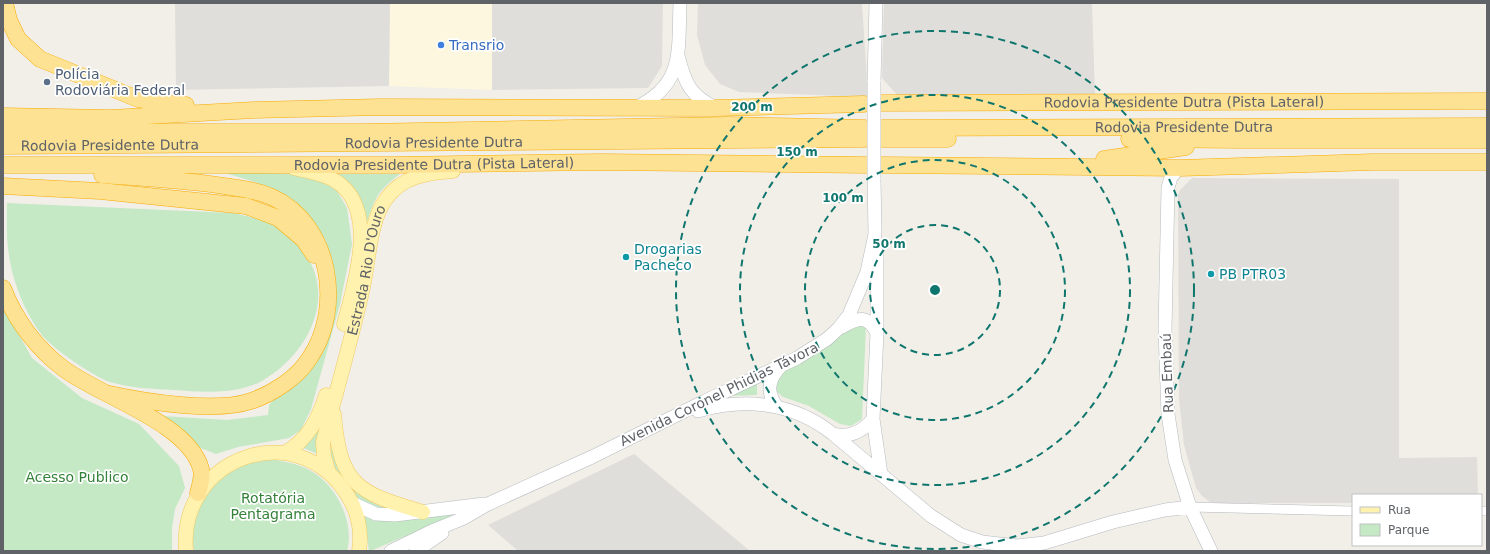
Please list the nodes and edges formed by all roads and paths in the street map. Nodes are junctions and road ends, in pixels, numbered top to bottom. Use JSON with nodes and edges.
{"nodes":[{"id":1,"x":5,"y":3,"type":"edge"},
{"id":2,"x":680,"y":3,"type":"edge"},
{"id":3,"x":876,"y":3,"type":"edge"},
{"id":4,"x":678,"y":55,"type":"junction"},
{"id":5,"x":1446,"y":101,"type":"junction"},
{"id":6,"x":1487,"y":101,"type":"edge"},
{"id":7,"x":881,"y":105,"type":"dead end"},
{"id":8,"x":1487,"y":107,"type":"edge"},
{"id":9,"x":635,"y":108,"type":"junction"},
{"id":10,"x":716,"y":108,"type":"junction"},
{"id":11,"x":254,"y":110,"type":"junction"},
{"id":12,"x":3,"y":116,"type":"edge"},
{"id":13,"x":727,"y":125,"type":"junction"},
{"id":14,"x":1487,"y":126,"type":"edge"},
{"id":15,"x":3,"y":132,"type":"edge"},
{"id":16,"x":1239,"y":140,"type":"junction"},
{"id":17,"x":1487,"y":140,"type":"edge"},
{"id":18,"x":363,"y":143,"type":"junction"},
{"id":19,"x":3,"y":146,"type":"edge"},
{"id":20,"x":1487,"y":162,"type":"edge"},
{"id":21,"x":510,"y":164,"type":"junction"},
{"id":22,"x":8,"y":165,"type":"edge"},
{"id":23,"x":284,"y":165,"type":"junction"},
{"id":24,"x":110,"y":166,"type":"junction"},
{"id":25,"x":1051,"y":166,"type":"junction"},
{"id":26,"x":1148,"y":167,"type":"junction"},
{"id":27,"x":1180,"y":168,"type":"junction"},
{"id":28,"x":874,"y":169,"type":"junction"},
{"id":29,"x":3,"y":186,"type":"edge"},
{"id":30,"x":1168,"y":188,"type":"junction"},
{"id":31,"x":875,"y":234,"type":"junction"},
{"id":32,"x":328,"y":285,"type":"junction"},
{"id":33,"x":3,"y":288,"type":"edge"},
{"id":34,"x":838,"y":329,"type":"junction"},
{"id":35,"x":877,"y":333,"type":"junction"},
{"id":36,"x":781,"y":365,"type":"junction"},
{"id":37,"x":110,"y":394,"type":"junction"},
{"id":38,"x":333,"y":403,"type":"junction"},
{"id":39,"x":777,"y":407,"type":"junction"},
{"id":40,"x":671,"y":418,"type":"junction"},
{"id":41,"x":873,"y":419,"type":"junction"},
{"id":42,"x":833,"y":434,"type":"junction"},
{"id":43,"x":285,"y":453,"type":"junction"},
{"id":44,"x":329,"y":473,"type":"junction"},
{"id":45,"x":881,"y":474,"type":"junction"},
{"id":46,"x":198,"y":493,"type":"junction"},
{"id":47,"x":352,"y":503,"type":"junction"},
{"id":48,"x":488,"y":504,"type":"junction"},
{"id":49,"x":1190,"y":508,"type":"junction"},
{"id":50,"x":1352,"y":511,"type":"edge"},
{"id":51,"x":423,"y":512,"type":"junction"},
{"id":52,"x":464,"y":518,"type":"junction"},
{"id":53,"x":186,"y":551,"type":"edge"},
{"id":54,"x":359,"y":551,"type":"edge"},
{"id":55,"x":391,"y":551,"type":"edge"},
{"id":56,"x":416,"y":551,"type":"edge"},
{"id":57,"x":1211,"y":551,"type":"edge"}],
"edges":[{"from":1,"to":11,"type":"highway"},
{"from":2,"to":4,"type":"street"},
{"from":3,"to":28,"type":"street","name":"Avenida Coronel Phidias Távora","bridge":true},
{"from":4,"to":9,"type":"street"},
{"from":4,"to":10,"type":"street"},
{"from":5,"to":6,"type":"highway","name":"Rodovia Presidente Dutra (Pista Lateral)"},
{"from":5,"to":7,"type":"highway","name":"Rodovia Presidente Dutra (Pista Lateral)"},
{"from":5,"to":8,"type":"highway"},
{"from":9,"to":10,"type":"highway"},
{"from":9,"to":11,"type":"highway"},
{"from":10,"to":13,"type":"highway"},
{"from":11,"to":12,"type":"highway"},
{"from":13,"to":15,"type":"highway","name":"Rodovia Presidente Dutra"},
{"from":13,"to":18,"type":"highway","name":"Rodovia Presidente Dutra"},
{"from":14,"to":16,"type":"highway","name":"Rodovia Presidente Dutra"},
{"from":16,"to":17,"type":"highway","name":"Rodovia Presidente Dutra"},
{"from":16,"to":25,"type":"highway"},
{"from":18,"to":19,"type":"highway","name":"Rodovia Presidente Dutra"},
{"from":18,"to":24,"type":"highway"},
{"from":20,"to":27,"type":"highway","name":"Rodovia Presidente Dutra (Pista Lateral)"},
{"from":21,"to":23,"type":"highway","name":"Rodovia Presidente Dutra (Pista Lateral)"},
{"from":21,"to":28,"type":"highway","name":"Rodovia Presidente Dutra (Pista Lateral)"},
{"from":21,"to":38,"type":"main road","name":"Estrada Rio D'Ouro"},
{"from":22,"to":24,"type":"highway","name":"Rodovia Presidente Dutra (Pista Lateral)"},
{"from":22,"to":32,"type":"highway"},
{"from":23,"to":24,"type":"highway","name":"Rodovia Presidente Dutra (Pista Lateral)"},
{"from":23,"to":43,"type":"main road","name":"Estrada Rio D'Ouro"},
{"from":25,"to":26,"type":"highway","name":"Rodovia Presidente Dutra (Pista Lateral)"},
{"from":25,"to":28,"type":"highway","name":"Rodovia Presidente Dutra (Pista Lateral)"},
{"from":26,"to":27,"type":"highway","name":"Rodovia Presidente Dutra (Pista Lateral)"},
{"from":26,"to":30,"type":"street"},
{"from":27,"to":30,"type":"street","name":"Rua Embaú"},
{"from":28,"to":31,"type":"street","name":"Avenida Coronel Phidias Távora"},
{"from":29,"to":32,"type":"highway"},
{"from":30,"to":49,"type":"street","name":"Rua Embaú"},
{"from":31,"to":34,"type":"street","name":"Avenida Coronel Phidias Távora"},
{"from":31,"to":35,"type":"street"},
{"from":32,"to":37,"type":"highway"},
{"from":33,"to":37,"type":"highway"},
{"from":34,"to":35,"type":"street"},
{"from":34,"to":36,"type":"street","name":"Avenida Coronel Phidias Távora"},
{"from":35,"to":41,"type":"street"},
{"from":36,"to":39,"type":"street"},
{"from":36,"to":40,"type":"street","name":"Avenida Coronel Phidias Távora"},
{"from":37,"to":46,"type":"highway"},
{"from":38,"to":44,"type":"main road","name":"Estrada Rio D'Ouro"},
{"from":38,"to":51,"type":"main road"},
{"from":39,"to":40,"type":"street"},
{"from":39,"to":42,"type":"street"},
{"from":40,"to":48,"type":"street","name":"Avenida Coronel Phidias Távora"},
{"from":41,"to":42,"type":"street"},
{"from":41,"to":45,"type":"street"},
{"from":42,"to":45,"type":"street"},
{"from":43,"to":44,"type":"main road"},
{"from":43,"to":46,"type":"main road"},
{"from":44,"to":47,"type":"main road"},
{"from":45,"to":49,"type":"street"},
{"from":46,"to":53,"type":"main road"},
{"from":47,"to":51,"type":"street","name":"Avenida Coronel Phidias Távora"},
{"from":47,"to":54,"type":"main road"},
{"from":48,"to":51,"type":"street","name":"Avenida Coronel Phidias Távora"},
{"from":48,"to":52,"type":"street","name":"Avenida Coronel Phidias Távora"},
{"from":49,"to":50,"type":"street"},
{"from":49,"to":57,"type":"street","name":"Rua Embaú"},
{"from":52,"to":55,"type":"street","name":"Avenida Coronel Phidias Távora"},
{"from":52,"to":56,"type":"street"}]}
